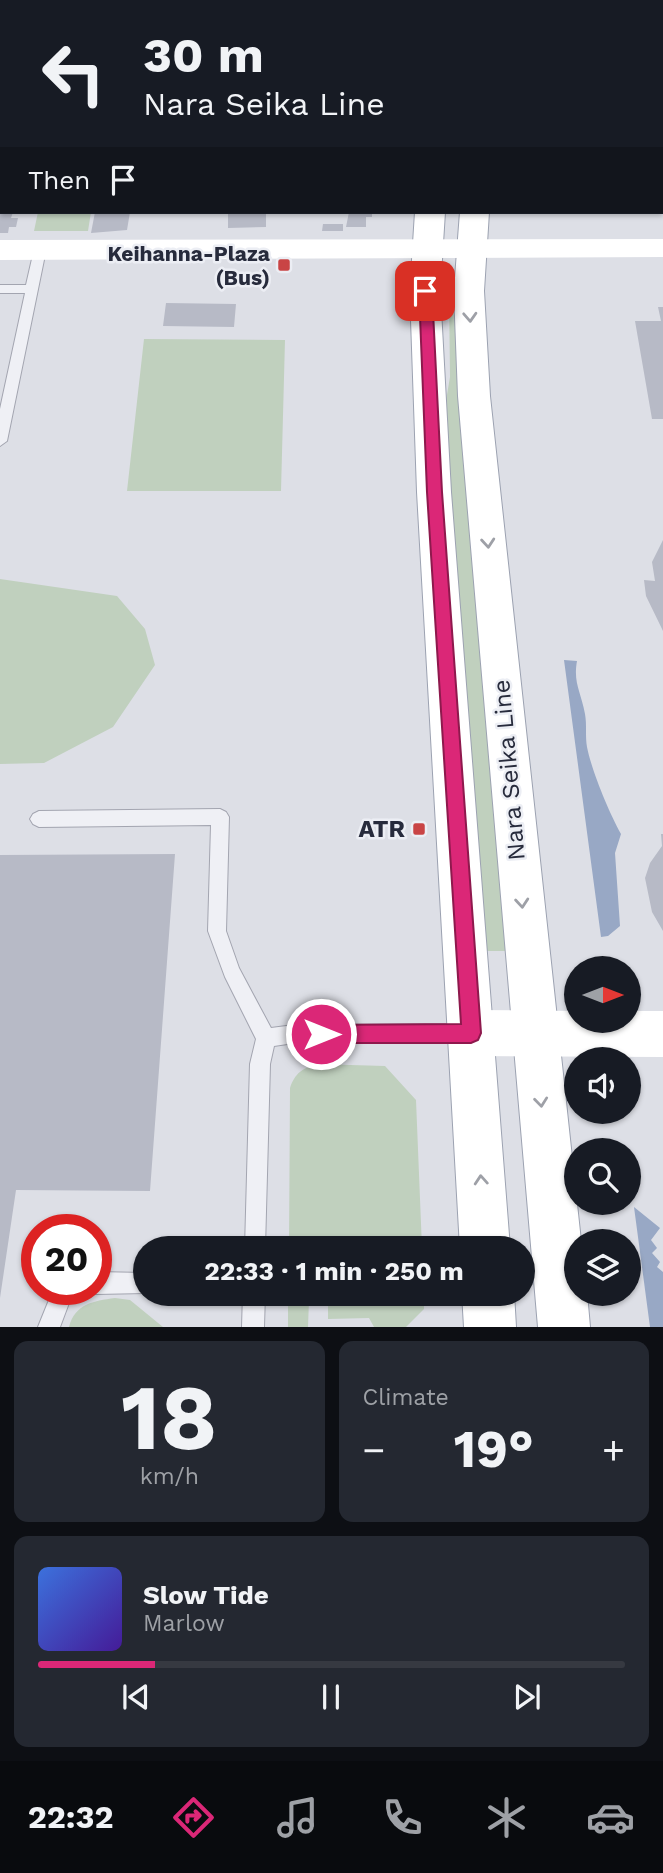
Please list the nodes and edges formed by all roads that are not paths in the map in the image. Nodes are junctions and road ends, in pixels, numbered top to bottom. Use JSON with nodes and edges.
{"nodes":[{"id":1,"x":428,"y":230,"type":"edge"},
{"id":2,"x":473,"y":230,"type":"edge"},
{"id":3,"x":663,"y":248,"type":"edge"},
{"id":4,"x":0,"y":250,"type":"edge"},
{"id":5,"x":40,"y":250,"type":"junction"},
{"id":6,"x":0,"y":289,"type":"edge"},
{"id":7,"x":32,"y":289,"type":"junction"},
{"id":8,"x":0,"y":441,"type":"edge"},
{"id":9,"x":39,"y":819,"type":"dead end"},
{"id":10,"x":471,"y":1033,"type":"junction"},
{"id":11,"x":534,"y":1034,"type":"junction"},
{"id":12,"x":663,"y":1034,"type":"edge"},
{"id":13,"x":266,"y":1038,"type":"junction"},
{"id":14,"x":255,"y":1236,"type":"edge"},
{"id":15,"x":484,"y":1236,"type":"edge"},
{"id":16,"x":112,"y":1283,"type":"edge"},
{"id":17,"x":133,"y":1283,"type":"edge"},
{"id":18,"x":58,"y":1305,"type":"edge"},
{"id":19,"x":254,"y":1306,"type":"edge"},
{"id":20,"x":489,"y":1306,"type":"edge"},
{"id":21,"x":49,"y":1327,"type":"edge"},
{"id":22,"x":253,"y":1327,"type":"edge"},
{"id":23,"x":490,"y":1327,"type":"edge"},
{"id":24,"x":564,"y":1327,"type":"edge"}],
"edges":[{"from":1,"to":2,"type":"main road"},
{"from":1,"to":5,"type":"main road"},
{"from":1,"to":10,"type":"main road"},
{"from":2,"to":3,"type":"main road"},
{"from":2,"to":11,"type":"main road","name":"Nara Seika Line","one_way":true},
{"from":4,"to":5,"type":"main road"},
{"from":5,"to":7,"type":"lane"},
{"from":6,"to":7,"type":"lane"},
{"from":7,"to":8,"type":"lane"},
{"from":9,"to":13,"type":"lane"},
{"from":10,"to":11,"type":"main road"},
{"from":10,"to":13,"type":"lane"},
{"from":15,"to":10,"type":"main road","one_way":true},
{"from":11,"to":12,"type":"main road"},
{"from":11,"to":24,"type":"main road","name":"Nara Seika Line","one_way":true},
{"from":13,"to":14,"type":"lane"},
{"from":16,"to":17,"type":"lane"},
{"from":18,"to":21,"type":"lane"},
{"from":19,"to":22,"type":"lane"},
{"from":20,"to":23,"type":"main road"}]}
